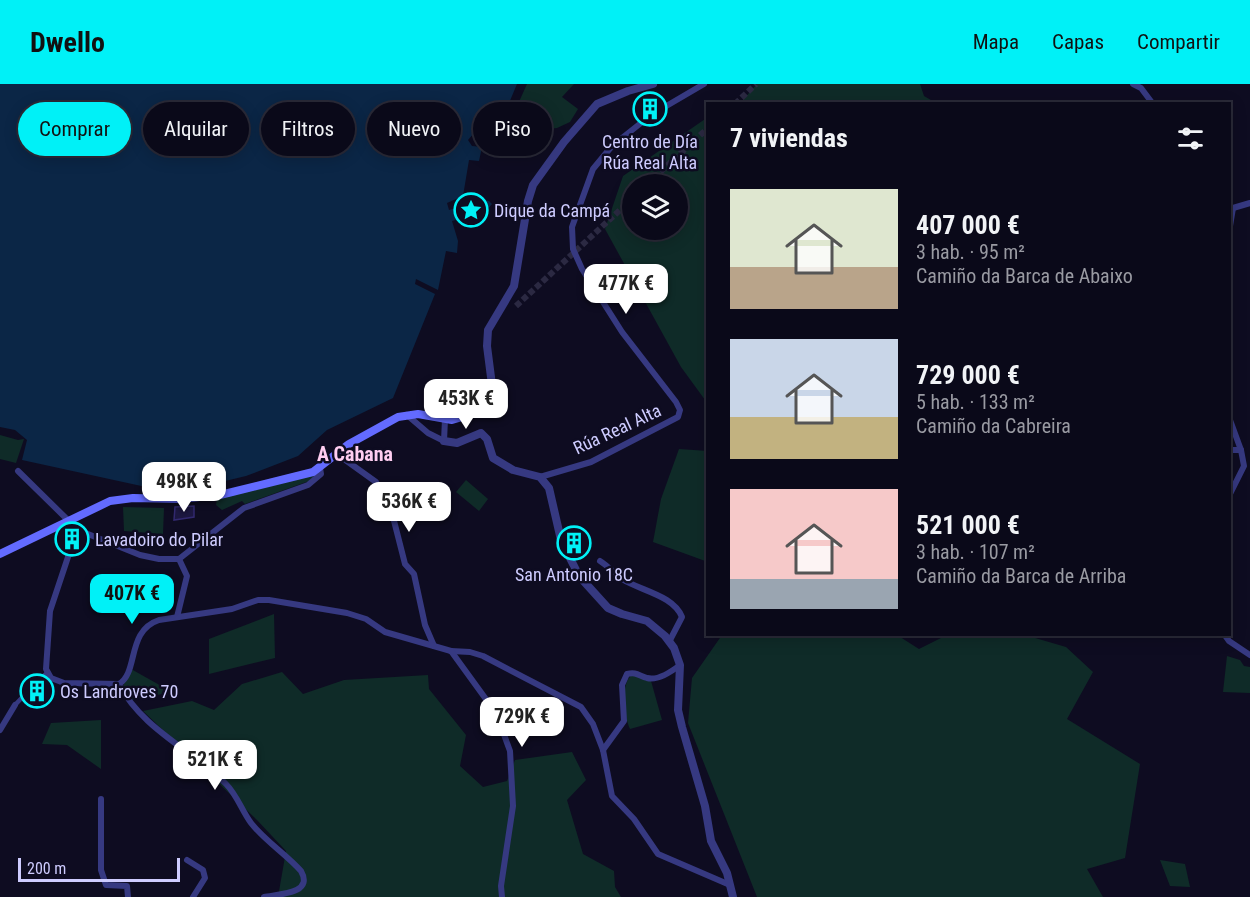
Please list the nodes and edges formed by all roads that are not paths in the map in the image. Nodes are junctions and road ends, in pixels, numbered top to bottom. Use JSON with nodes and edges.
{"nodes":[{"id":1,"x":653,"y":84,"type":"edge"},
{"id":2,"x":704,"y":84,"type":"edge"},
{"id":3,"x":1132,"y":84,"type":"edge"},
{"id":4,"x":1152,"y":102,"type":"edge"},
{"id":5,"x":1250,"y":203,"type":"edge"},
{"id":6,"x":1232,"y":207,"type":"edge"},
{"id":7,"x":492,"y":386,"type":"joint"},
{"id":8,"x":407,"y":415,"type":"junction"},
{"id":9,"x":445,"y":419,"type":"junction"},
{"id":10,"x":1231,"y":423,"type":"edge"},
{"id":11,"x":444,"y":441,"type":"junction"},
{"id":12,"x":1231,"y":450,"type":"edge"},
{"id":13,"x":1241,"y":450,"type":"junction"},
{"id":14,"x":337,"y":454,"type":"junction"},
{"id":15,"x":1247,"y":466,"type":"edge"},
{"id":16,"x":320,"y":468,"type":"junction"},
{"id":17,"x":18,"y":471,"type":"dead end"},
{"id":18,"x":540,"y":477,"type":"junction"},
{"id":19,"x":1231,"y":492,"type":"edge"},
{"id":20,"x":68,"y":522,"type":"junction"},
{"id":21,"x":0,"y":554,"type":"edge"},
{"id":22,"x":179,"y":559,"type":"junction"},
{"id":23,"x":600,"y":561,"type":"dead end"},
{"id":24,"x":177,"y":617,"type":"junction"},
{"id":25,"x":1225,"y":636,"type":"edge"},
{"id":26,"x":669,"y":642,"type":"junction"},
{"id":27,"x":434,"y":646,"type":"junction"},
{"id":28,"x":451,"y":651,"type":"junction"},
{"id":29,"x":1250,"y":656,"type":"edge"},
{"id":30,"x":680,"y":665,"type":"junction"},
{"id":31,"x":47,"y":674,"type":"junction"},
{"id":32,"x":119,"y":684,"type":"junction"},
{"id":33,"x":30,"y":689,"type":"joint"},
{"id":34,"x":15,"y":705,"type":"joint"},
{"id":35,"x":0,"y":730,"type":"edge"},
{"id":36,"x":603,"y":750,"type":"junction"},
{"id":37,"x":101,"y":799,"type":"dead end"},
{"id":38,"x":188,"y":860,"type":"dead end"},
{"id":39,"x":730,"y":885,"type":"junction"},
{"id":40,"x":128,"y":897,"type":"edge"},
{"id":41,"x":193,"y":897,"type":"edge"},
{"id":42,"x":264,"y":897,"type":"edge"},
{"id":43,"x":502,"y":897,"type":"edge"},
{"id":44,"x":733,"y":897,"type":"edge"}],
"edges":[{"from":1,"to":7,"type":"street"},
{"from":2,"to":18,"type":"street","name":"Rúa Real Alta"},
{"from":3,"to":4,"type":"street"},
{"from":5,"to":6,"type":"street"},
{"from":7,"to":9,"type":"main road"},
{"from":8,"to":9,"type":"main road"},
{"from":8,"to":11,"type":"street"},
{"from":8,"to":14,"type":"main road"},
{"from":9,"to":11,"type":"street"},
{"from":10,"to":13,"type":"street"},
{"from":11,"to":18,"type":"street"},
{"from":12,"to":13,"type":"street"},
{"from":13,"to":15,"type":"street"},
{"from":14,"to":16,"type":"main road"},
{"from":14,"to":27,"type":"street"},
{"from":15,"to":19,"type":"street"},
{"from":16,"to":20,"type":"main road"},
{"from":16,"to":22,"type":"street"},
{"from":17,"to":20,"type":"street"},
{"from":18,"to":26,"type":"street"},
{"from":20,"to":21,"type":"main road"},
{"from":20,"to":22,"type":"street"},
{"from":20,"to":31,"type":"street"},
{"from":22,"to":24,"type":"street"},
{"from":23,"to":26,"type":"street"},
{"from":24,"to":27,"type":"street"},
{"from":24,"to":32,"type":"street"},
{"from":25,"to":29,"type":"street"},
{"from":26,"to":30,"type":"street"},
{"from":27,"to":28,"type":"street"},
{"from":28,"to":36,"type":"street"},
{"from":28,"to":43,"type":"street"},
{"from":30,"to":36,"type":"street"},
{"from":30,"to":39,"type":"street"},
{"from":31,"to":32,"type":"street"},
{"from":31,"to":33,"type":"street"},
{"from":32,"to":42,"type":"street"},
{"from":33,"to":34,"type":"street"},
{"from":34,"to":35,"type":"street"},
{"from":36,"to":39,"type":"street"},
{"from":37,"to":40,"type":"street"},
{"from":38,"to":41,"type":"street"},
{"from":39,"to":44,"type":"street"}]}
